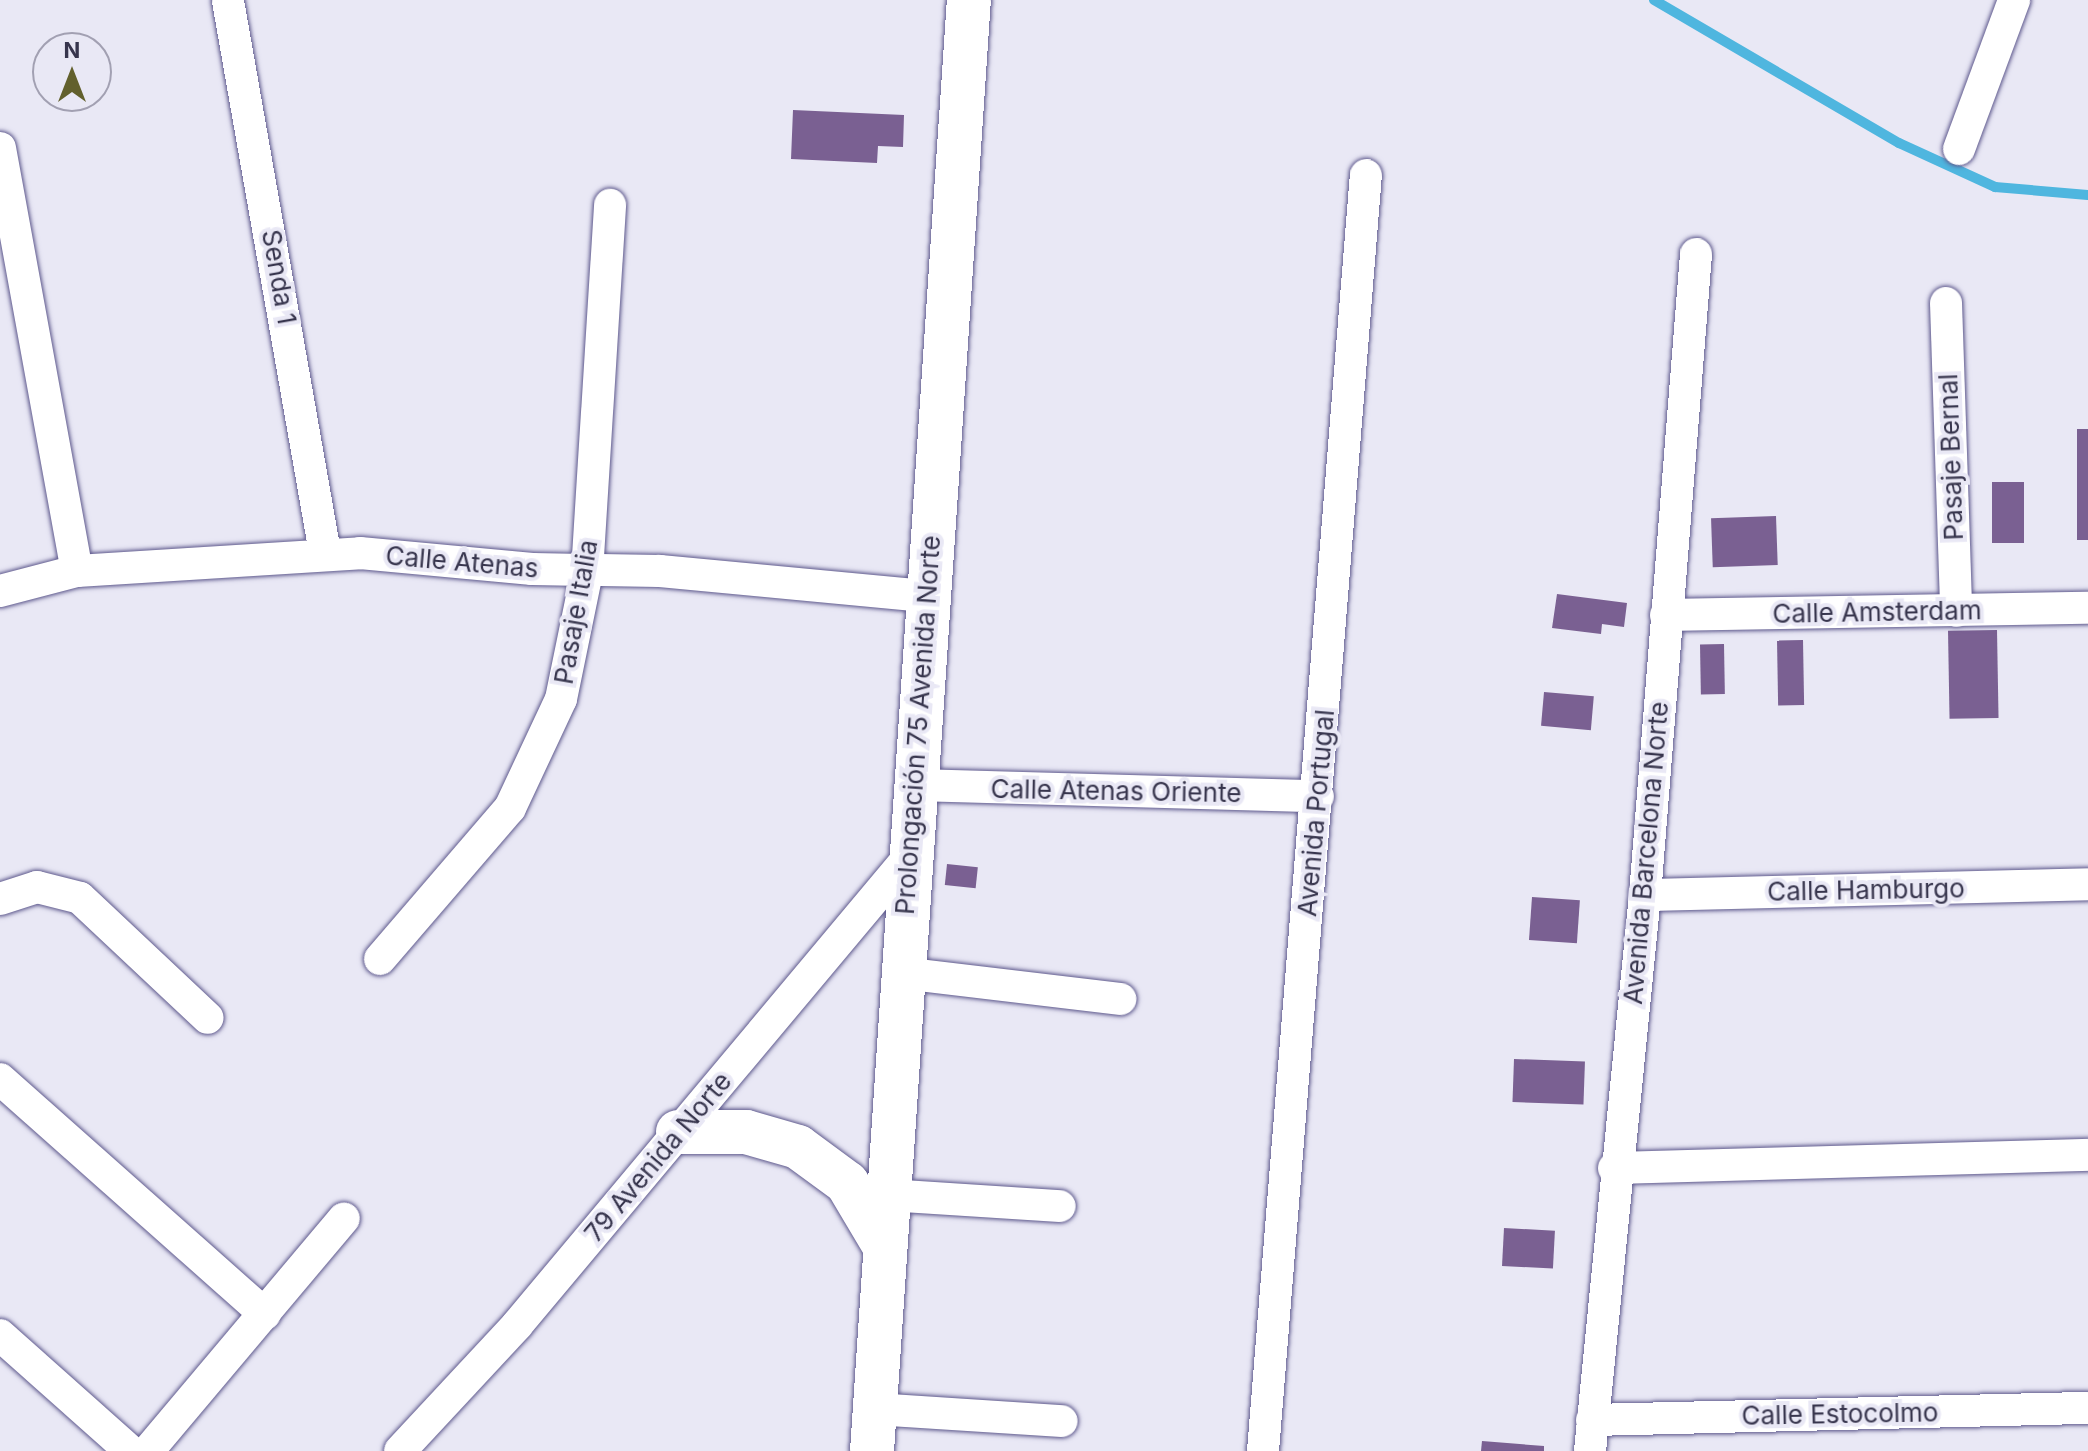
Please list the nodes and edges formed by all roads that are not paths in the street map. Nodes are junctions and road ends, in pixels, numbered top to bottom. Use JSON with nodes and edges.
{"nodes":[{"id":1,"x":969,"y":0,"type":"edge"},
{"id":2,"x":2014,"y":0,"type":"edge"},
{"id":3,"x":228,"y":1,"type":"edge"},
{"id":4,"x":0,"y":148,"type":"edge"},
{"id":5,"x":1959,"y":149,"type":"dead end"},
{"id":6,"x":1366,"y":175,"type":"dead end"},
{"id":7,"x":610,"y":205,"type":"dead end"},
{"id":8,"x":1696,"y":254,"type":"dead end"},
{"id":9,"x":1946,"y":303,"type":"dead end"},
{"id":10,"x":325,"y":553,"type":"junction"},
{"id":11,"x":77,"y":571,"type":"junction"},
{"id":12,"x":587,"y":572,"type":"junction"},
{"id":13,"x":0,"y":591,"type":"edge"},
{"id":14,"x":925,"y":596,"type":"junction"},
{"id":15,"x":2088,"y":608,"type":"edge"},
{"id":16,"x":1956,"y":611,"type":"junction"},
{"id":17,"x":1666,"y":615,"type":"junction"},
{"id":18,"x":914,"y":785,"type":"junction"},
{"id":19,"x":1318,"y":796,"type":"junction"},
{"id":20,"x":909,"y":857,"type":"junction"},
{"id":21,"x":2088,"y":884,"type":"edge"},
{"id":22,"x":1645,"y":895,"type":"junction"},
{"id":23,"x":0,"y":899,"type":"edge"},
{"id":24,"x":380,"y":959,"type":"dead end"},
{"id":25,"x":902,"y":973,"type":"junction"},
{"id":26,"x":1120,"y":999,"type":"dead end"},
{"id":27,"x":208,"y":1018,"type":"dead end"},
{"id":28,"x":0,"y":1079,"type":"edge"},
{"id":29,"x":678,"y":1132,"type":"junction"},
{"id":30,"x":2088,"y":1155,"type":"edge"},
{"id":31,"x":1614,"y":1168,"type":"junction"},
{"id":32,"x":888,"y":1195,"type":"junction"},
{"id":33,"x":1060,"y":1206,"type":"dead end"},
{"id":34,"x":344,"y":1218,"type":"dead end"},
{"id":35,"x":885,"y":1247,"type":"junction"},
{"id":36,"x":265,"y":1314,"type":"junction"},
{"id":37,"x":0,"y":1335,"type":"edge"},
{"id":38,"x":2088,"y":1408,"type":"edge"},
{"id":39,"x":1062,"y":1421,"type":"dead end"},
{"id":40,"x":873,"y":1430,"type":"edge"},
{"id":41,"x":1591,"y":1435,"type":"edge"},
{"id":42,"x":130,"y":1451,"type":"edge"},
{"id":43,"x":148,"y":1451,"type":"edge"},
{"id":44,"x":400,"y":1451,"type":"edge"},
{"id":45,"x":1263,"y":1451,"type":"edge"}],
"edges":[{"from":1,"to":14,"type":"main road","name":"Prolongación 75 Avenida Norte"},
{"from":2,"to":5,"type":"street"},
{"from":3,"to":10,"type":"street","name":"Senda 1"},
{"from":4,"to":11,"type":"street"},
{"from":6,"to":19,"type":"street","name":"Avenida Portugal"},
{"from":7,"to":12,"type":"street","name":"Pasaje Italia"},
{"from":8,"to":17,"type":"street","name":"Avenida Barcelona Norte"},
{"from":9,"to":16,"type":"street","name":"Pasaje Bernal"},
{"from":10,"to":11,"type":"street","name":"Calle Atenas"},
{"from":10,"to":12,"type":"street","name":"Calle Atenas"},
{"from":11,"to":13,"type":"street","name":"Calle Atenas"},
{"from":12,"to":14,"type":"street","name":"Calle Atenas"},
{"from":12,"to":24,"type":"street","name":"Pasaje Italia"},
{"from":14,"to":18,"type":"main road","name":"Prolongación 75 Avenida Norte"},
{"from":15,"to":16,"type":"street","name":"Calle Amsterdam"},
{"from":16,"to":17,"type":"street","name":"Calle Amsterdam"},
{"from":17,"to":22,"type":"street","name":"Avenida Barcelona Norte"},
{"from":18,"to":19,"type":"street","name":"Calle Atenas Oriente"},
{"from":18,"to":20,"type":"main road","name":"Prolongación 75 Avenida Norte"},
{"from":19,"to":45,"type":"street","name":"Avenida Portugal"},
{"from":20,"to":25,"type":"main road","name":"Prolongación 75 Avenida Norte"},
{"from":20,"to":29,"type":"street","name":"79 Avenida Norte"},
{"from":21,"to":22,"type":"street","name":"Calle Hamburgo"},
{"from":22,"to":31,"type":"street","name":"Avenida Barcelona Norte"},
{"from":23,"to":27,"type":"street"},
{"from":25,"to":26,"type":"street"},
{"from":25,"to":32,"type":"main road","name":"Prolongación 75 Avenida Norte"},
{"from":28,"to":36,"type":"street"},
{"from":29,"to":35,"type":"main road"},
{"from":29,"to":44,"type":"street","name":"79 Avenida Norte"},
{"from":30,"to":31,"type":"street"},
{"from":31,"to":41,"type":"street","name":"Avenida Barcelona Norte"},
{"from":32,"to":33,"type":"street"},
{"from":32,"to":35,"type":"main road","name":"Prolongación 75 Avenida Norte"},
{"from":34,"to":36,"type":"street"},
{"from":35,"to":40,"type":"main road","name":"Prolongación 75 Avenida Norte"},
{"from":36,"to":43,"type":"street"},
{"from":37,"to":42,"type":"street"},
{"from":38,"to":41,"type":"street","name":"Calle Estocolmo"},
{"from":39,"to":40,"type":"street"}]}
